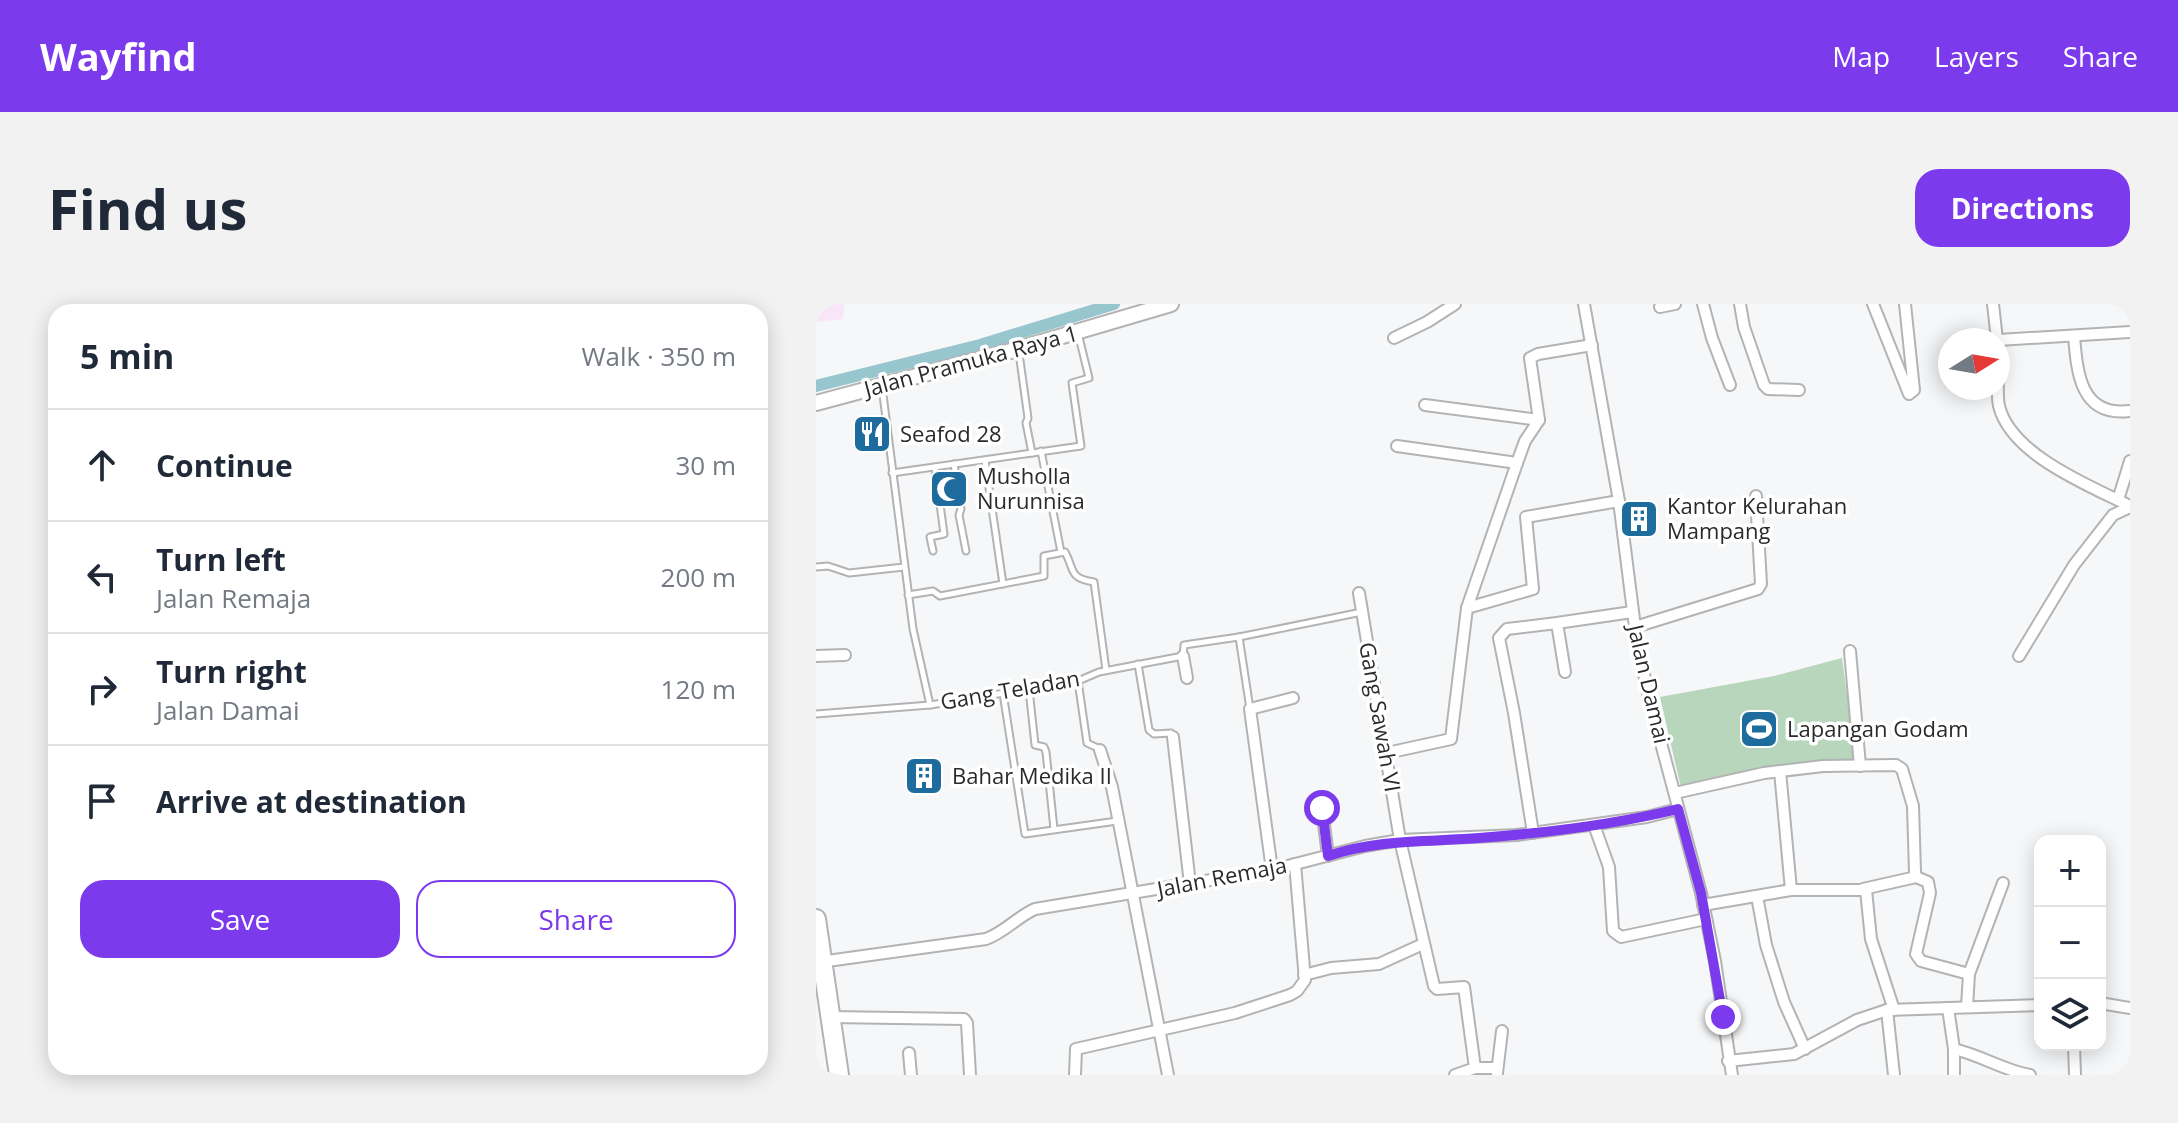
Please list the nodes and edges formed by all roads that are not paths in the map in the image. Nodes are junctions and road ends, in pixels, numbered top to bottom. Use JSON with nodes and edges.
{"nodes":[{"id":1,"x":1171,"y":304,"type":"edge"},
{"id":2,"x":1455,"y":304,"type":"edge"},
{"id":3,"x":1584,"y":304,"type":"edge"},
{"id":4,"x":1675,"y":304,"type":"edge"},
{"id":5,"x":1703,"y":304,"type":"edge"},
{"id":6,"x":1740,"y":304,"type":"edge"},
{"id":7,"x":1873,"y":304,"type":"edge"},
{"id":8,"x":1905,"y":304,"type":"edge"},
{"id":9,"x":1993,"y":304,"type":"edge"},
{"id":10,"x":1660,"y":307,"type":"dead end"},
{"id":11,"x":1996,"y":328,"type":"edge"},
{"id":12,"x":1078,"y":332,"type":"junction"},
{"id":13,"x":2130,"y":332,"type":"edge"},
{"id":14,"x":2074,"y":336,"type":"junction"},
{"id":15,"x":1394,"y":338,"type":"dead end"},
{"id":16,"x":2010,"y":339,"type":"edge"},
{"id":17,"x":1592,"y":345,"type":"junction"},
{"id":18,"x":1018,"y":349,"type":"junction"},
{"id":19,"x":1730,"y":385,"type":"dead end"},
{"id":20,"x":882,"y":386,"type":"junction"},
{"id":21,"x":1799,"y":390,"type":"dead end"},
{"id":22,"x":1999,"y":400,"type":"edge"},
{"id":23,"x":816,"y":403,"type":"edge"},
{"id":24,"x":1425,"y":405,"type":"dead end"},
{"id":25,"x":2130,"y":411,"type":"edge"},
{"id":26,"x":1539,"y":420,"type":"junction"},
{"id":27,"x":1397,"y":446,"type":"dead end"},
{"id":28,"x":1041,"y":451,"type":"junction"},
{"id":29,"x":1032,"y":453,"type":"junction"},
{"id":30,"x":985,"y":460,"type":"junction"},
{"id":31,"x":2130,"y":461,"type":"edge"},
{"id":32,"x":1517,"y":463,"type":"junction"},
{"id":33,"x":954,"y":464,"type":"junction"},
{"id":34,"x":935,"y":467,"type":"junction"},
{"id":35,"x":892,"y":473,"type":"junction"},
{"id":36,"x":1756,"y":496,"type":"dead end"},
{"id":37,"x":2118,"y":500,"type":"junction"},
{"id":38,"x":1619,"y":501,"type":"junction"},
{"id":39,"x":2130,"y":507,"type":"edge"},
{"id":40,"x":933,"y":551,"type":"dead end"},
{"id":41,"x":966,"y":551,"type":"dead end"},
{"id":42,"x":1061,"y":552,"type":"junction"},
{"id":43,"x":816,"y":567,"type":"edge"},
{"id":44,"x":904,"y":567,"type":"junction"},
{"id":45,"x":1003,"y":584,"type":"junction"},
{"id":46,"x":1359,"y":593,"type":"dead end"},
{"id":47,"x":908,"y":595,"type":"junction"},
{"id":48,"x":1467,"y":608,"type":"junction"},
{"id":49,"x":1363,"y":612,"type":"junction"},
{"id":50,"x":1632,"y":612,"type":"junction"},
{"id":51,"x":1557,"y":623,"type":"junction"},
{"id":52,"x":1635,"y":627,"type":"junction"},
{"id":53,"x":1239,"y":637,"type":"junction"},
{"id":54,"x":1850,"y":651,"type":"dead end"},
{"id":55,"x":845,"y":655,"type":"dead end"},
{"id":56,"x":816,"y":656,"type":"edge"},
{"id":57,"x":1183,"y":656,"type":"junction"},
{"id":58,"x":2019,"y":656,"type":"dead end"},
{"id":59,"x":1138,"y":664,"type":"junction"},
{"id":60,"x":1106,"y":670,"type":"junction"},
{"id":61,"x":1565,"y":672,"type":"dead end"},
{"id":62,"x":1187,"y":678,"type":"dead end"},
{"id":63,"x":1078,"y":681,"type":"junction"},
{"id":64,"x":1029,"y":689,"type":"junction"},
{"id":65,"x":1003,"y":693,"type":"junction"},
{"id":66,"x":1293,"y":698,"type":"dead end"},
{"id":67,"x":930,"y":705,"type":"junction"},
{"id":68,"x":1250,"y":709,"type":"junction"},
{"id":69,"x":816,"y":714,"type":"edge"},
{"id":70,"x":1173,"y":737,"type":"joint"},
{"id":71,"x":1100,"y":750,"type":"joint"},
{"id":72,"x":1387,"y":753,"type":"junction"},
{"id":73,"x":1860,"y":766,"type":"junction"},
{"id":74,"x":1780,"y":771,"type":"junction"},
{"id":75,"x":1675,"y":793,"type":"junction"},
{"id":76,"x":1322,"y":808,"type":"dead end"},
{"id":77,"x":1678,"y":809,"type":"junction"},
{"id":78,"x":1117,"y":821,"type":"junction"},
{"id":79,"x":1594,"y":825,"type":"junction"},
{"id":80,"x":1054,"y":829,"type":"junction"},
{"id":81,"x":1533,"y":833,"type":"junction"},
{"id":82,"x":1400,"y":840,"type":"junction"},
{"id":83,"x":1328,"y":856,"type":"junction"},
{"id":84,"x":1295,"y":864,"type":"junction"},
{"id":85,"x":1272,"y":870,"type":"junction"},
{"id":86,"x":1916,"y":877,"type":"junction"},
{"id":87,"x":2003,"y":883,"type":"dead end"},
{"id":88,"x":1190,"y":884,"type":"junction"},
{"id":89,"x":1863,"y":889,"type":"junction"},
{"id":90,"x":1791,"y":890,"type":"junction"},
{"id":91,"x":1131,"y":895,"type":"junction"},
{"id":92,"x":1757,"y":896,"type":"junction"},
{"id":93,"x":1703,"y":905,"type":"junction"},
{"id":94,"x":816,"y":919,"type":"edge"},
{"id":95,"x":1706,"y":919,"type":"junction"},
{"id":96,"x":1423,"y":944,"type":"junction"},
{"id":97,"x":819,"y":962,"type":"edge"},
{"id":98,"x":1969,"y":974,"type":"junction"},
{"id":99,"x":1304,"y":975,"type":"junction"},
{"id":100,"x":2106,"y":1003,"type":"edge"},
{"id":101,"x":2129,"y":1004,"type":"edge"},
{"id":102,"x":2034,"y":1005,"type":"edge"},
{"id":103,"x":1967,"y":1007,"type":"junction"},
{"id":104,"x":1948,"y":1008,"type":"junction"},
{"id":105,"x":1891,"y":1010,"type":"junction"},
{"id":106,"x":830,"y":1017,"type":"junction"},
{"id":107,"x":1159,"y":1029,"type":"junction"},
{"id":108,"x":1502,"y":1031,"type":"dead end"},
{"id":109,"x":1805,"y":1049,"type":"junction"},
{"id":110,"x":1954,"y":1049,"type":"junction"},
{"id":111,"x":2074,"y":1051,"type":"edge"},
{"id":112,"x":909,"y":1053,"type":"dead end"},
{"id":113,"x":1728,"y":1061,"type":"junction"},
{"id":114,"x":1475,"y":1068,"type":"junction"},
{"id":115,"x":1497,"y":1072,"type":"edge"},
{"id":116,"x":839,"y":1075,"type":"edge"},
{"id":117,"x":911,"y":1075,"type":"edge"},
{"id":118,"x":970,"y":1075,"type":"edge"},
{"id":119,"x":1075,"y":1075,"type":"edge"},
{"id":120,"x":1168,"y":1075,"type":"edge"},
{"id":121,"x":1455,"y":1075,"type":"edge"},
{"id":122,"x":1732,"y":1075,"type":"edge"},
{"id":123,"x":1894,"y":1075,"type":"edge"},
{"id":124,"x":1954,"y":1075,"type":"edge"},
{"id":125,"x":2030,"y":1075,"type":"edge"},
{"id":126,"x":2075,"y":1075,"type":"edge"}],
"edges":[{"from":1,"to":12,"type":"main road","name":"Jalan Pramuka Raya 1"},
{"from":2,"to":15,"type":"street"},
{"from":3,"to":17,"type":"street","name":"Jalan Damai"},
{"from":4,"to":10,"type":"street"},
{"from":5,"to":19,"type":"street"},
{"from":6,"to":21,"type":"street"},
{"from":7,"to":8,"type":"street"},
{"from":9,"to":11,"type":"street"},
{"from":12,"to":18,"type":"main road","name":"Jalan Pramuka Raya 1"},
{"from":12,"to":28,"type":"lane"},
{"from":13,"to":14,"type":"street"},
{"from":14,"to":16,"type":"street"},
{"from":14,"to":25,"type":"street"},
{"from":17,"to":26,"type":"street"},
{"from":17,"to":38,"type":"street","name":"Jalan Damai"},
{"from":18,"to":20,"type":"main road","name":"Jalan Pramuka Raya 1"},
{"from":18,"to":29,"type":"lane"},
{"from":20,"to":23,"type":"main road","name":"Jalan Pramuka Raya 1"},
{"from":20,"to":35,"type":"lane"},
{"from":22,"to":37,"type":"street"},
{"from":24,"to":26,"type":"street"},
{"from":26,"to":32,"type":"street"},
{"from":27,"to":32,"type":"street"},
{"from":28,"to":29,"type":"lane"},
{"from":28,"to":42,"type":"lane"},
{"from":29,"to":30,"type":"lane"},
{"from":30,"to":33,"type":"lane"},
{"from":30,"to":45,"type":"lane"},
{"from":31,"to":37,"type":"street"},
{"from":32,"to":48,"type":"street"},
{"from":33,"to":34,"type":"lane"},
{"from":33,"to":41,"type":"lane"},
{"from":34,"to":35,"type":"lane"},
{"from":34,"to":40,"type":"lane"},
{"from":35,"to":44,"type":"lane"},
{"from":36,"to":52,"type":"street"},
{"from":37,"to":39,"type":"street"},
{"from":38,"to":48,"type":"street"},
{"from":38,"to":50,"type":"street","name":"Jalan Damai"},
{"from":39,"to":58,"type":"street"},
{"from":42,"to":45,"type":"lane"},
{"from":42,"to":60,"type":"lane"},
{"from":43,"to":44,"type":"lane"},
{"from":44,"to":47,"type":"lane"},
{"from":45,"to":47,"type":"lane"},
{"from":46,"to":49,"type":"street","name":"Gang Sawah VI"},
{"from":47,"to":67,"type":"lane"},
{"from":48,"to":72,"type":"street"},
{"from":49,"to":53,"type":"lane"},
{"from":49,"to":72,"type":"street","name":"Gang Sawah VI"},
{"from":50,"to":51,"type":"street"},
{"from":50,"to":52,"type":"street","name":"Jalan Damai"},
{"from":51,"to":61,"type":"street"},
{"from":51,"to":81,"type":"street"},
{"from":52,"to":75,"type":"street","name":"Jalan Damai"},
{"from":53,"to":57,"type":"lane","name":"Gang Teladan"},
{"from":53,"to":68,"type":"lane"},
{"from":54,"to":73,"type":"street"},
{"from":55,"to":56,"type":"street"},
{"from":57,"to":59,"type":"lane","name":"Gang Teladan"},
{"from":57,"to":62,"type":"street"},
{"from":59,"to":60,"type":"lane","name":"Gang Teladan"},
{"from":59,"to":70,"type":"lane"},
{"from":60,"to":63,"type":"lane","name":"Gang Teladan"},
{"from":63,"to":64,"type":"lane","name":"Gang Teladan"},
{"from":63,"to":71,"type":"lane"},
{"from":64,"to":65,"type":"lane","name":"Gang Teladan"},
{"from":64,"to":80,"type":"lane"},
{"from":65,"to":67,"type":"lane","name":"Gang Teladan"},
{"from":65,"to":80,"type":"lane"},
{"from":66,"to":68,"type":"street"},
{"from":67,"to":69,"type":"lane","name":"Gang Teladan"},
{"from":68,"to":85,"type":"street"},
{"from":70,"to":88,"type":"street"},
{"from":71,"to":78,"type":"street"},
{"from":72,"to":82,"type":"street","name":"Gang Sawah VI"},
{"from":73,"to":74,"type":"street"},
{"from":73,"to":86,"type":"street"},
{"from":74,"to":75,"type":"street"},
{"from":74,"to":90,"type":"street"},
{"from":75,"to":77,"type":"street","name":"Jalan Damai"},
{"from":76,"to":83,"type":"street"},
{"from":77,"to":79,"type":"street","name":"Jalan Remaja"},
{"from":77,"to":93,"type":"street","name":"Jalan Damai"},
{"from":78,"to":80,"type":"lane"},
{"from":78,"to":91,"type":"street"},
{"from":79,"to":81,"type":"street","name":"Jalan Remaja"},
{"from":79,"to":95,"type":"street"},
{"from":81,"to":82,"type":"street","name":"Jalan Remaja"},
{"from":82,"to":83,"type":"street","name":"Jalan Remaja"},
{"from":82,"to":96,"type":"street","name":"Gang Sawah VI"},
{"from":83,"to":84,"type":"street","name":"Jalan Remaja"},
{"from":84,"to":85,"type":"street","name":"Jalan Remaja"},
{"from":84,"to":99,"type":"street"},
{"from":85,"to":88,"type":"street","name":"Jalan Remaja"},
{"from":86,"to":89,"type":"street"},
{"from":86,"to":98,"type":"street"},
{"from":87,"to":98,"type":"street"},
{"from":88,"to":91,"type":"street","name":"Jalan Remaja"},
{"from":89,"to":90,"type":"street"},
{"from":89,"to":105,"type":"street"},
{"from":90,"to":92,"type":"street"},
{"from":91,"to":97,"type":"street","name":"Jalan Remaja"},
{"from":91,"to":107,"type":"street"},
{"from":92,"to":93,"type":"street"},
{"from":92,"to":109,"type":"street"},
{"from":93,"to":95,"type":"street","name":"Jalan Damai"},
{"from":94,"to":97,"type":"highway"},
{"from":95,"to":113,"type":"street","name":"Jalan Damai"},
{"from":96,"to":99,"type":"street"},
{"from":96,"to":114,"type":"street","name":"Gang Sawah VI"},
{"from":97,"to":106,"type":"highway"},
{"from":98,"to":103,"type":"street"},
{"from":99,"to":107,"type":"street"},
{"from":100,"to":101,"type":"street"},
{"from":102,"to":103,"type":"street"},
{"from":103,"to":104,"type":"street"},
{"from":104,"to":105,"type":"street"},
{"from":104,"to":110,"type":"street"},
{"from":105,"to":109,"type":"street"},
{"from":105,"to":123,"type":"street"},
{"from":106,"to":116,"type":"highway"},
{"from":106,"to":118,"type":"street"},
{"from":107,"to":119,"type":"street"},
{"from":107,"to":120,"type":"street"},
{"from":108,"to":115,"type":"street"},
{"from":109,"to":113,"type":"street"},
{"from":110,"to":124,"type":"street"},
{"from":110,"to":125,"type":"street"},
{"from":111,"to":126,"type":"street"},
{"from":112,"to":117,"type":"street"},
{"from":113,"to":122,"type":"street","name":"Jalan Damai"},
{"from":114,"to":115,"type":"street"},
{"from":114,"to":121,"type":"street"}]}
